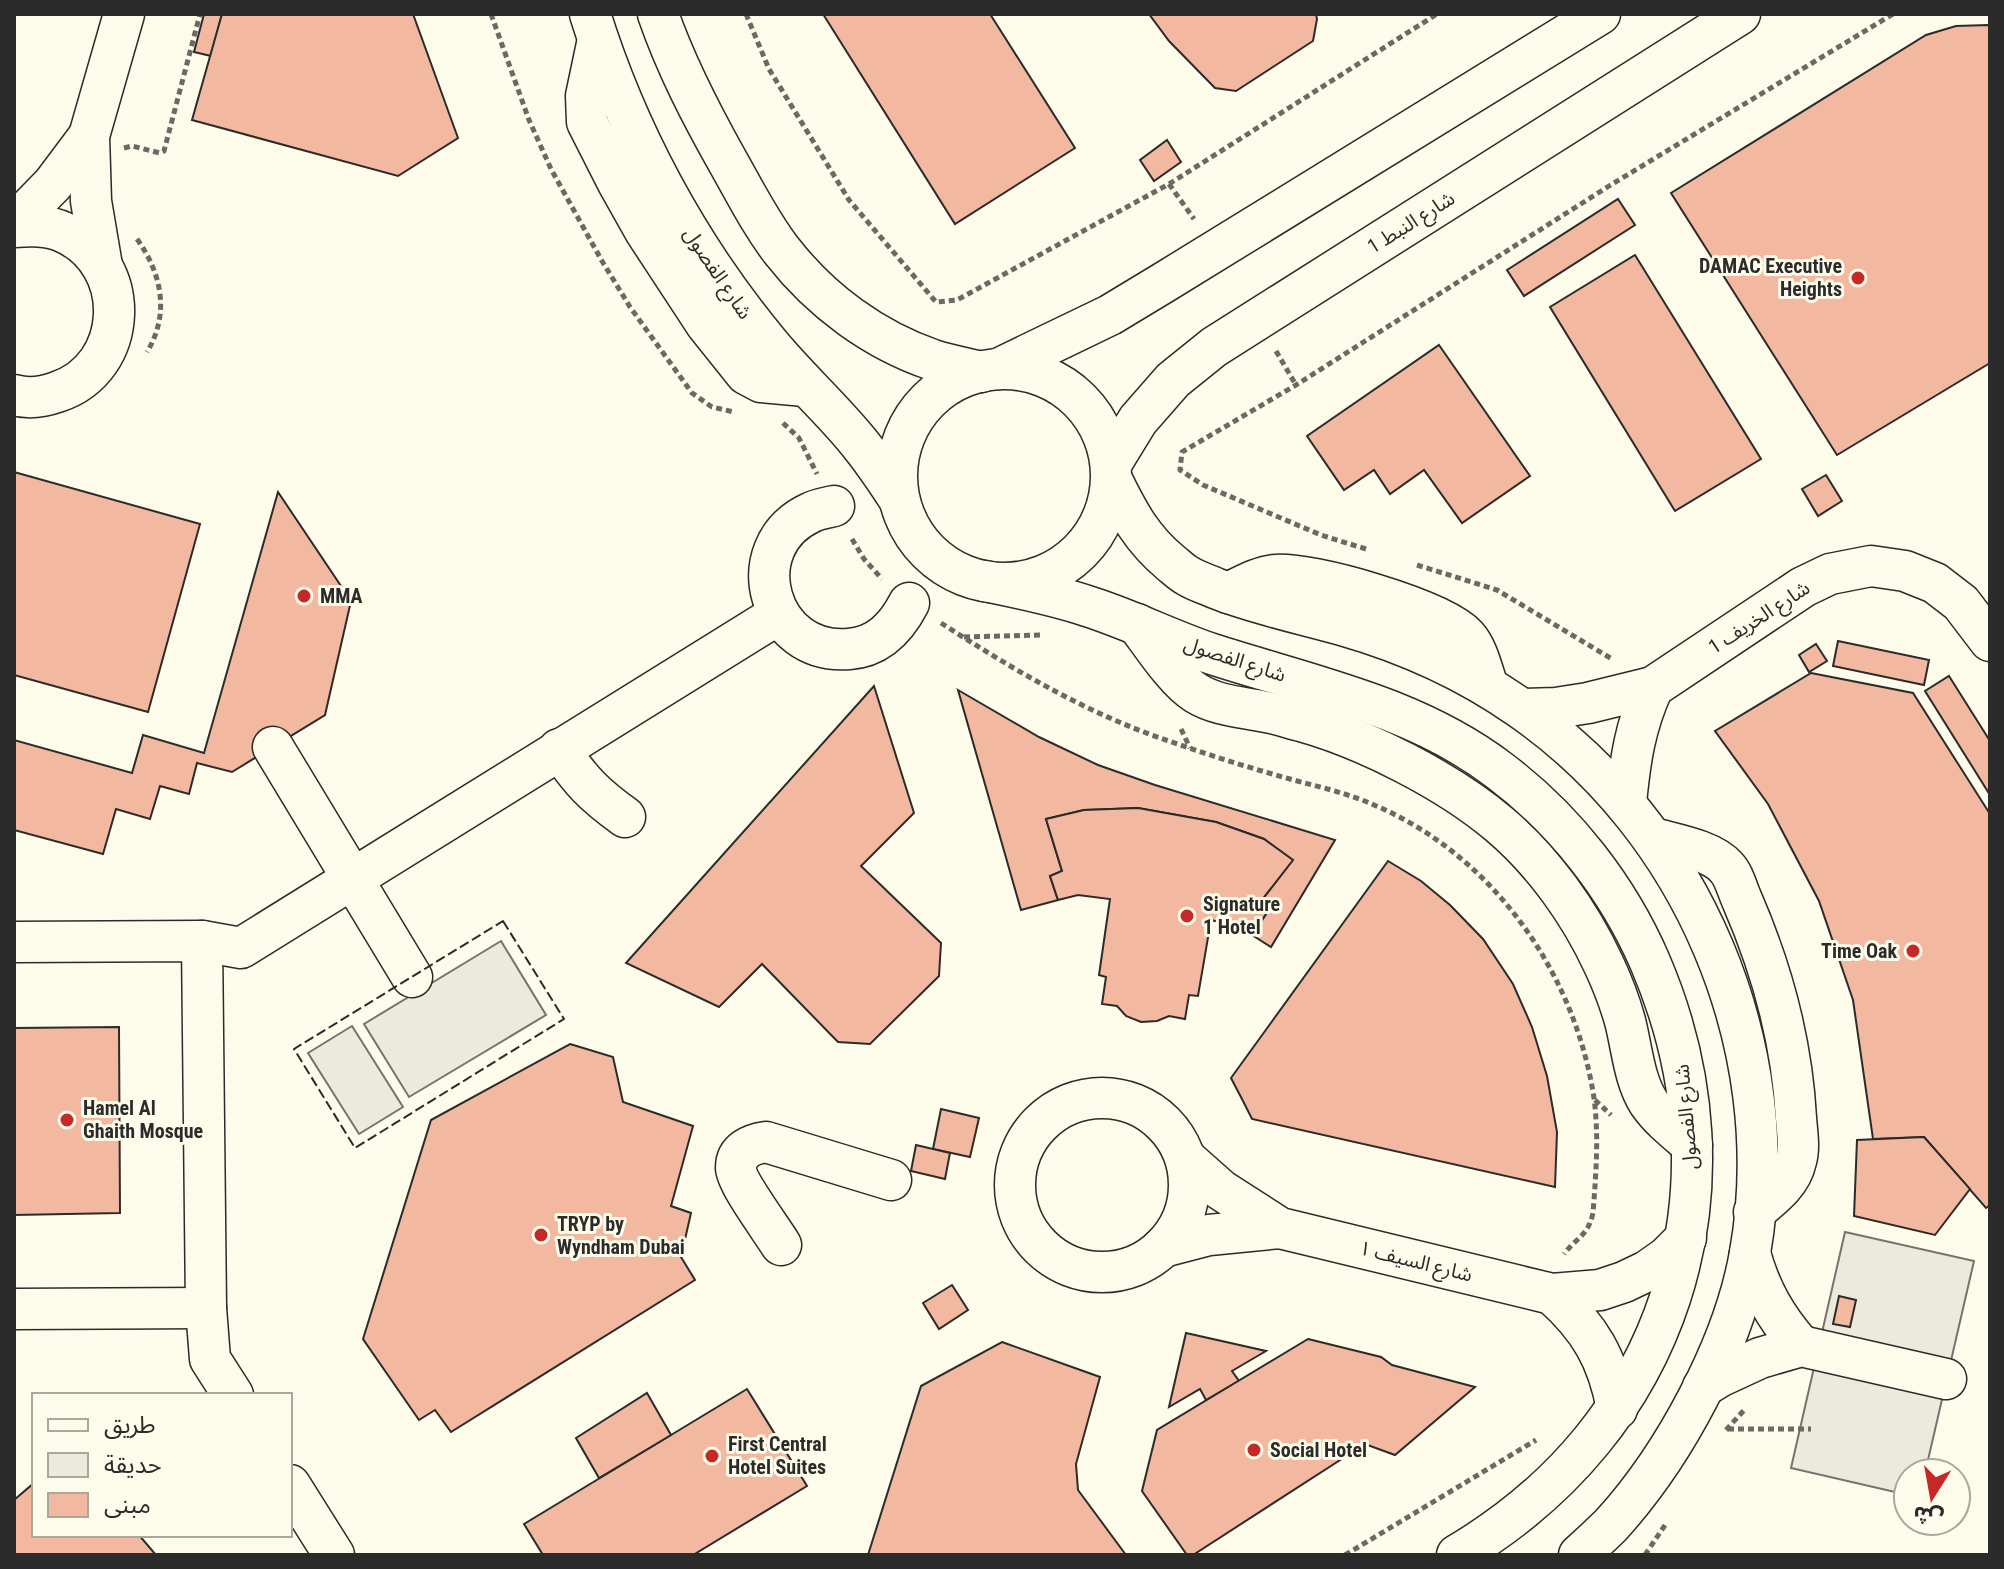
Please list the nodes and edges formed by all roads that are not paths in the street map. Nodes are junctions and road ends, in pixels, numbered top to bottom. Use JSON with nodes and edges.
{"nodes":[{"id":1,"x":124,"y":14,"type":"edge"},
{"id":2,"x":658,"y":14,"type":"edge"},
{"id":3,"x":681,"y":14,"type":"edge"},
{"id":4,"x":1600,"y":14,"type":"edge"},
{"id":5,"x":1740,"y":14,"type":"edge"},
{"id":6,"x":594,"y":27,"type":"edge"},
{"id":7,"x":672,"y":54,"type":"junction"},
{"id":8,"x":106,"y":143,"type":"junction"},
{"id":9,"x":14,"y":225,"type":"edge"},
{"id":10,"x":102,"y":266,"type":"junction"},
{"id":11,"x":989,"y":370,"type":"junction"},
{"id":12,"x":14,"y":395,"type":"edge"},
{"id":13,"x":1112,"y":472,"type":"junction"},
{"id":14,"x":899,"y":499,"type":"junction"},
{"id":15,"x":834,"y":506,"type":"road end"},
{"id":16,"x":985,"y":581,"type":"junction"},
{"id":17,"x":909,"y":603,"type":"road end"},
{"id":18,"x":779,"y":614,"type":"junction"},
{"id":19,"x":1990,"y":641,"type":"edge"},
{"id":20,"x":1653,"y":687,"type":"junction"},
{"id":21,"x":1523,"y":709,"type":"junction"},
{"id":22,"x":273,"y":747,"type":"dead end"},
{"id":23,"x":559,"y":749,"type":"junction"},
{"id":24,"x":1626,"y":803,"type":"junction"},
{"id":25,"x":625,"y":817,"type":"dead end"},
{"id":26,"x":352,"y":878,"type":"junction"},
{"id":27,"x":202,"y":941,"type":"junction"},
{"id":28,"x":14,"y":942,"type":"edge"},
{"id":29,"x":412,"y":977,"type":"dead end"},
{"id":30,"x":1186,"y":1159,"type":"junction"},
{"id":31,"x":891,"y":1180,"type":"dead end"},
{"id":32,"x":1280,"y":1228,"type":"junction"},
{"id":33,"x":1686,"y":1238,"type":"junction"},
{"id":34,"x":781,"y":1245,"type":"dead end"},
{"id":35,"x":1163,"y":1247,"type":"junction"},
{"id":36,"x":1750,"y":1253,"type":"junction"},
{"id":37,"x":1552,"y":1294,"type":"junction"},
{"id":38,"x":206,"y":1308,"type":"junction"},
{"id":39,"x":14,"y":1309,"type":"edge"},
{"id":40,"x":1801,"y":1346,"type":"junction"},
{"id":41,"x":1946,"y":1379,"type":"dead end"},
{"id":42,"x":1703,"y":1387,"type":"junction"},
{"id":43,"x":232,"y":1393,"type":"edge"},
{"id":44,"x":1617,"y":1409,"type":"junction"},
{"id":45,"x":292,"y":1488,"type":"edge"},
{"id":46,"x":334,"y":1555,"type":"edge"},
{"id":47,"x":1457,"y":1555,"type":"edge"},
{"id":48,"x":1579,"y":1555,"type":"edge"}],
"edges":[{"from":1,"to":8,"type":"street"},
{"from":2,"to":7,"type":"street"},
{"from":3,"to":7,"type":"street"},
{"from":4,"to":11,"type":"street"},
{"from":5,"to":13,"type":"street","name":"شارع النبط 1"},
{"from":6,"to":14,"type":"street","name":"شارع الفصول"},
{"from":7,"to":11,"type":"street"},
{"from":8,"to":9,"type":"street"},
{"from":8,"to":10,"type":"street"},
{"from":9,"to":10,"type":"street"},
{"from":10,"to":12,"type":"street"},
{"from":11,"to":13,"type":"street"},
{"from":11,"to":14,"type":"street"},
{"from":13,"to":16,"type":"street"},
{"from":13,"to":21,"type":"street"},
{"from":14,"to":16,"type":"street"},
{"from":15,"to":18,"type":"street"},
{"from":16,"to":33,"type":"street","name":"شارع الفصول"},
{"from":17,"to":18,"type":"street"},
{"from":18,"to":23,"type":"street"},
{"from":19,"to":20,"type":"street","name":"شارع الخريف 1"},
{"from":20,"to":21,"type":"street","name":"شارع الخريف 1"},
{"from":20,"to":24,"type":"street"},
{"from":21,"to":24,"type":"street"},
{"from":22,"to":26,"type":"street"},
{"from":23,"to":25,"type":"street"},
{"from":23,"to":26,"type":"street"},
{"from":24,"to":36,"type":"street"},
{"from":26,"to":27,"type":"street"},
{"from":26,"to":29,"type":"street"},
{"from":27,"to":28,"type":"street"},
{"from":27,"to":38,"type":"street"},
{"from":30,"to":32,"type":"street","name":"شارع السيف ١"},
{"from":30,"to":35,"type":"street"},
{"from":30,"to":35,"type":"street"},
{"from":31,"to":34,"type":"street"},
{"from":32,"to":35,"type":"street","name":"شارع السيف ١"},
{"from":32,"to":37,"type":"street","name":"شارع السيف ١"},
{"from":33,"to":37,"type":"street"},
{"from":33,"to":44,"type":"street","name":"شارع الفصول"},
{"from":36,"to":40,"type":"street"},
{"from":36,"to":42,"type":"street"},
{"from":37,"to":44,"type":"street"},
{"from":38,"to":39,"type":"street"},
{"from":38,"to":43,"type":"street"},
{"from":40,"to":41,"type":"street"},
{"from":40,"to":42,"type":"street"},
{"from":42,"to":48,"type":"street"},
{"from":44,"to":47,"type":"street","name":"شارع الفصول"},
{"from":45,"to":46,"type":"street"}]}
